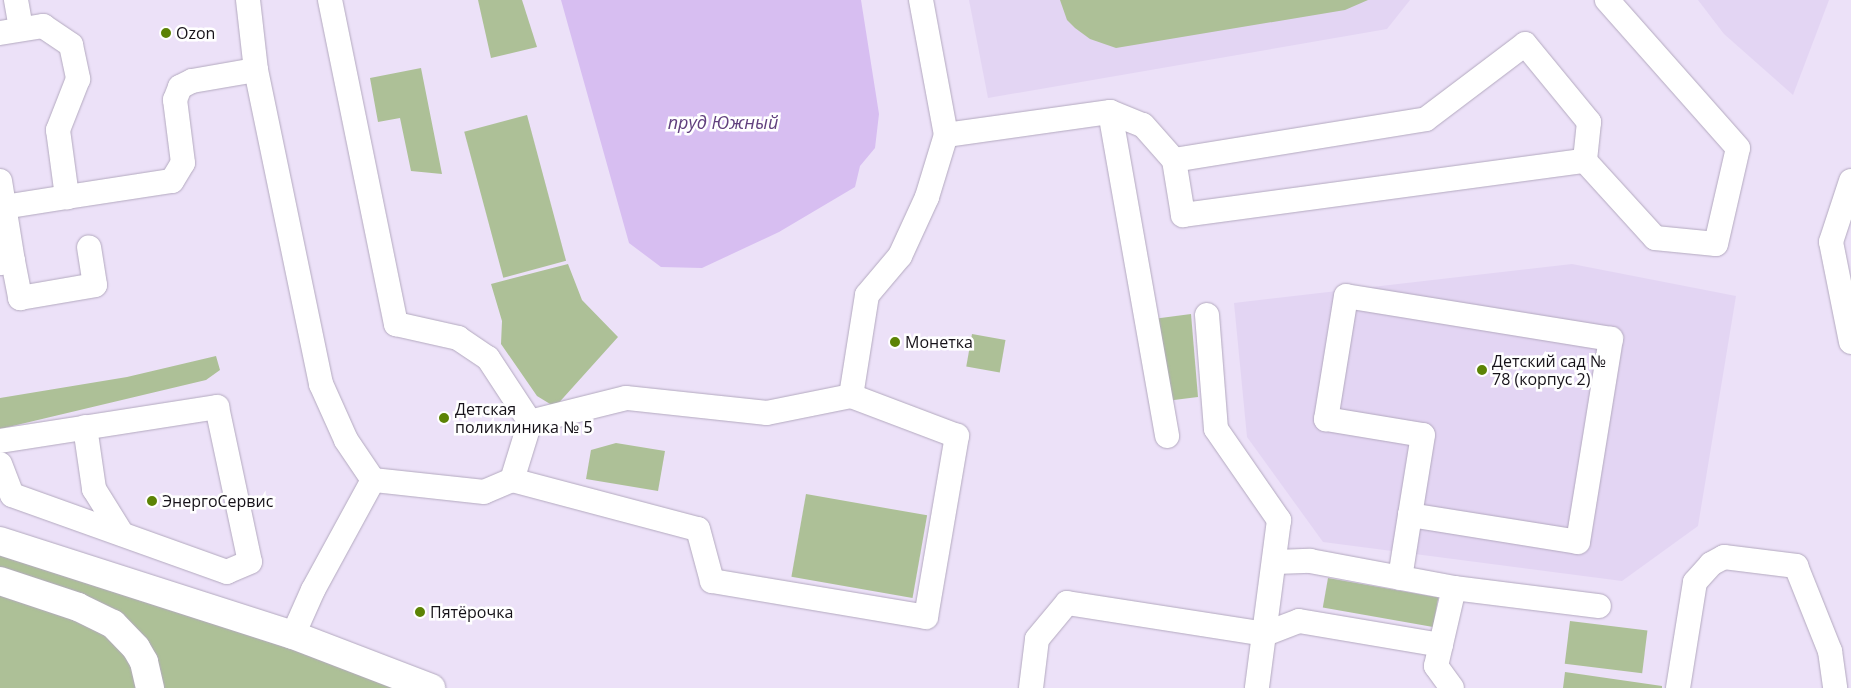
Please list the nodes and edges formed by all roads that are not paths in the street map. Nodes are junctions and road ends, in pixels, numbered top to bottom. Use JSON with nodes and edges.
{"nodes":[{"id":1,"x":16,"y":0,"type":"edge"},
{"id":2,"x":248,"y":0,"type":"edge"},
{"id":3,"x":330,"y":0,"type":"edge"},
{"id":4,"x":921,"y":0,"type":"edge"},
{"id":5,"x":1607,"y":0,"type":"edge"},
{"id":6,"x":10,"y":31,"type":"edge"},
{"id":7,"x":256,"y":70,"type":"junction"},
{"id":8,"x":1110,"y":112,"type":"junction"},
{"id":9,"x":946,"y":135,"type":"junction"},
{"id":10,"x":1174,"y":160,"type":"junction"},
{"id":11,"x":1585,"y":161,"type":"junction"},
{"id":12,"x":0,"y":181,"type":"edge"},
{"id":13,"x":1851,"y":181,"type":"edge"},
{"id":14,"x":67,"y":197,"type":"junction"},
{"id":15,"x":4,"y":206,"type":"junction"},
{"id":16,"x":89,"y":247,"type":"dead end"},
{"id":17,"x":6,"y":262,"type":"edge"},
{"id":18,"x":10,"y":300,"type":"edge"},
{"id":19,"x":1207,"y":315,"type":"dead end"},
{"id":20,"x":1850,"y":331,"type":"edge"},
{"id":21,"x":851,"y":396,"type":"junction"},
{"id":22,"x":530,"y":422,"type":"junction"},
{"id":23,"x":85,"y":427,"type":"junction"},
{"id":24,"x":1167,"y":436,"type":"dead end"},
{"id":25,"x":0,"y":440,"type":"edge"},
{"id":26,"x":0,"y":464,"type":"edge"},
{"id":27,"x":373,"y":480,"type":"junction"},
{"id":28,"x":512,"y":480,"type":"junction"},
{"id":29,"x":1410,"y":515,"type":"junction"},
{"id":30,"x":122,"y":534,"type":"junction"},
{"id":31,"x":0,"y":541,"type":"edge"},
{"id":32,"x":1276,"y":562,"type":"junction"},
{"id":33,"x":1400,"y":578,"type":"junction"},
{"id":34,"x":0,"y":581,"type":"edge"},
{"id":35,"x":1454,"y":588,"type":"junction"},
{"id":36,"x":1599,"y":606,"type":"dead end"},
{"id":37,"x":1265,"y":634,"type":"junction"},
{"id":38,"x":293,"y":635,"type":"junction"},
{"id":39,"x":1441,"y":645,"type":"junction"},
{"id":40,"x":150,"y":688,"type":"edge"},
{"id":41,"x":431,"y":688,"type":"edge"},
{"id":42,"x":1031,"y":688,"type":"edge"},
{"id":43,"x":1257,"y":688,"type":"edge"},
{"id":44,"x":1452,"y":688,"type":"edge"},
{"id":45,"x":1678,"y":688,"type":"edge"},
{"id":46,"x":1835,"y":688,"type":"edge"}],
"edges":[{"from":1,"to":6,"type":"lane"},
{"from":2,"to":7,"type":"lane"},
{"from":3,"to":22,"type":"lane"},
{"from":4,"to":9,"type":"lane"},
{"from":5,"to":11,"type":"lane"},
{"from":6,"to":14,"type":"lane"},
{"from":7,"to":14,"type":"lane"},
{"from":7,"to":27,"type":"lane"},
{"from":8,"to":9,"type":"lane"},
{"from":8,"to":10,"type":"lane"},
{"from":8,"to":24,"type":"lane"},
{"from":9,"to":21,"type":"lane"},
{"from":10,"to":11,"type":"lane"},
{"from":10,"to":11,"type":"lane"},
{"from":12,"to":15,"type":"lane"},
{"from":13,"to":20,"type":"lane"},
{"from":14,"to":15,"type":"lane"},
{"from":15,"to":17,"type":"lane"},
{"from":16,"to":18,"type":"lane"},
{"from":17,"to":18,"type":"lane"},
{"from":19,"to":32,"type":"lane"},
{"from":21,"to":22,"type":"lane"},
{"from":21,"to":28,"type":"lane"},
{"from":22,"to":28,"type":"lane"},
{"from":23,"to":25,"type":"lane"},
{"from":23,"to":30,"type":"lane"},
{"from":23,"to":30,"type":"lane"},
{"from":26,"to":30,"type":"lane"},
{"from":27,"to":28,"type":"lane"},
{"from":27,"to":38,"type":"lane"},
{"from":29,"to":29,"type":"lane"},
{"from":29,"to":33,"type":"lane"},
{"from":31,"to":38,"type":"main road"},
{"from":32,"to":33,"type":"lane"},
{"from":32,"to":37,"type":"lane"},
{"from":33,"to":35,"type":"lane"},
{"from":34,"to":40,"type":"main road"},
{"from":35,"to":36,"type":"lane"},
{"from":35,"to":39,"type":"lane"},
{"from":37,"to":39,"type":"lane"},
{"from":37,"to":42,"type":"lane"},
{"from":37,"to":43,"type":"lane"},
{"from":38,"to":41,"type":"main road"},
{"from":39,"to":44,"type":"lane"},
{"from":45,"to":46,"type":"lane"}]}
